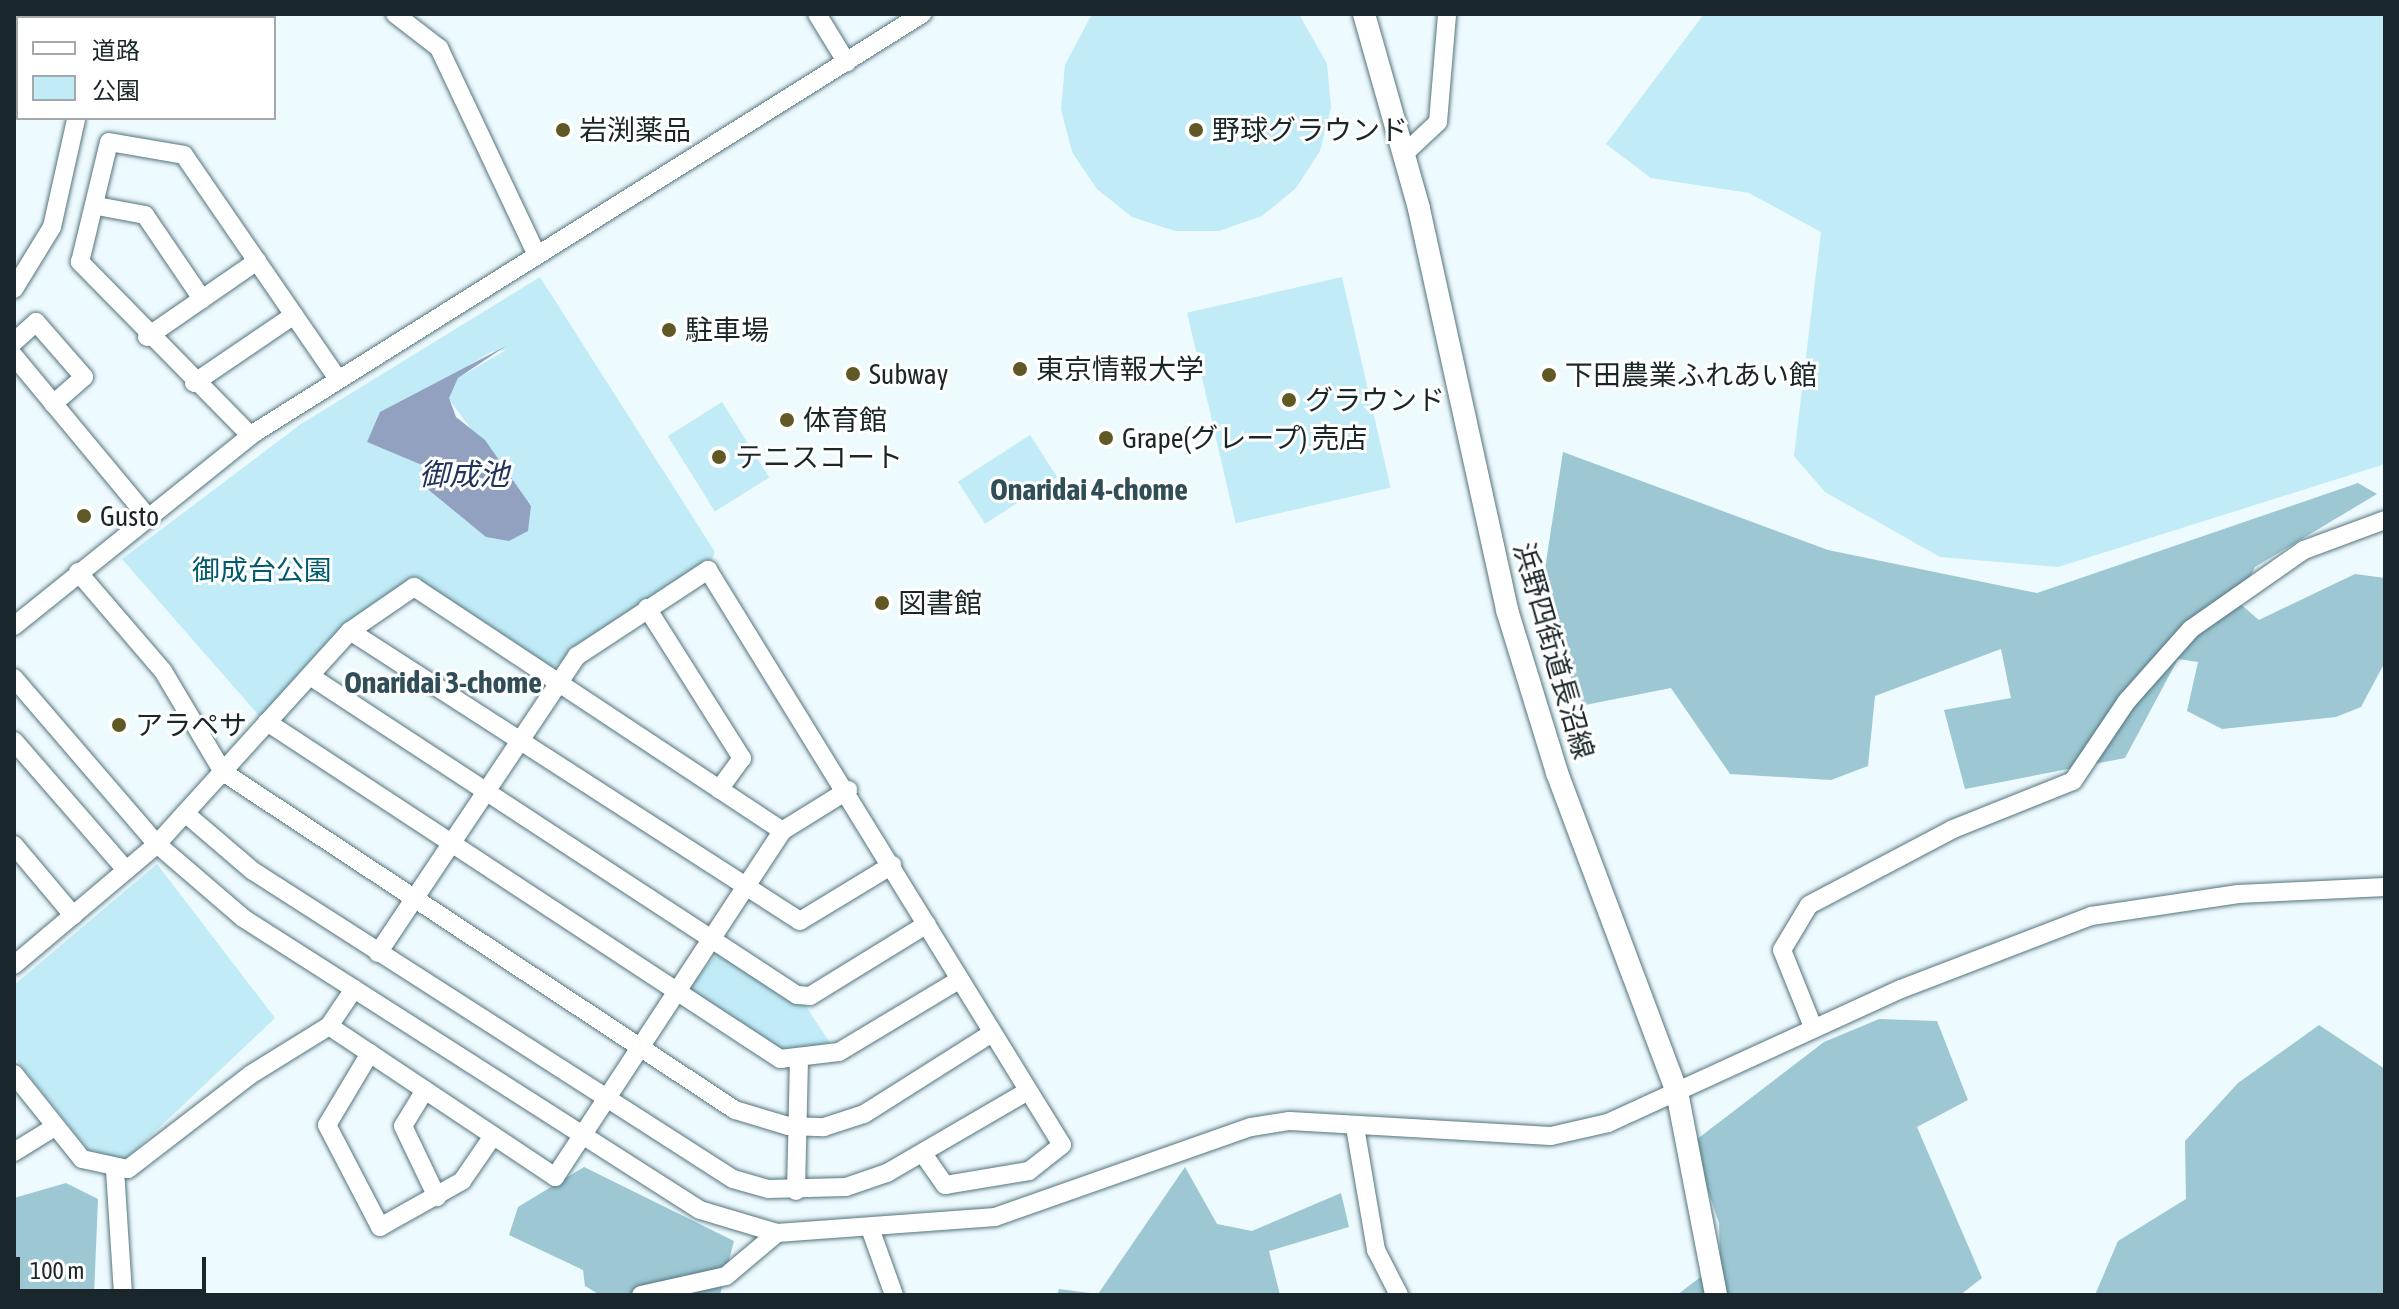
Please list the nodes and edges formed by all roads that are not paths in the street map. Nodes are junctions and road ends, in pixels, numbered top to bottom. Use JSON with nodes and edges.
{"nodes":[{"id":1,"x":395,"y":14,"type":"edge"},
{"id":2,"x":817,"y":14,"type":"edge"},
{"id":3,"x":922,"y":14,"type":"edge"},
{"id":4,"x":1364,"y":14,"type":"edge"},
{"id":5,"x":1447,"y":14,"type":"edge"},
{"id":6,"x":847,"y":63,"type":"junction"},
{"id":7,"x":76,"y":120,"type":"dead end"},
{"id":8,"x":1405,"y":153,"type":"junction"},
{"id":9,"x":97,"y":206,"type":"junction"},
{"id":10,"x":537,"y":255,"type":"junction"},
{"id":11,"x":257,"y":261,"type":"junction"},
{"id":12,"x":14,"y":289,"type":"edge"},
{"id":13,"x":202,"y":299,"type":"junction"},
{"id":14,"x":294,"y":315,"type":"junction"},
{"id":15,"x":147,"y":337,"type":"junction"},
{"id":16,"x":14,"y":342,"type":"edge"},
{"id":17,"x":14,"y":356,"type":"edge"},
{"id":18,"x":338,"y":379,"type":"junction"},
{"id":19,"x":194,"y":383,"type":"junction"},
{"id":20,"x":53,"y":404,"type":"junction"},
{"id":21,"x":250,"y":435,"type":"junction"},
{"id":22,"x":146,"y":515,"type":"junction"},
{"id":23,"x":2385,"y":520,"type":"edge"},
{"id":24,"x":78,"y":572,"type":"junction"},
{"id":25,"x":647,"y":608,"type":"junction"},
{"id":26,"x":14,"y":626,"type":"edge"},
{"id":27,"x":350,"y":631,"type":"junction"},
{"id":28,"x":310,"y":676,"type":"junction"},
{"id":29,"x":14,"y":678,"type":"edge"},
{"id":30,"x":555,"y":681,"type":"junction"},
{"id":31,"x":267,"y":722,"type":"junction"},
{"id":32,"x":517,"y":740,"type":"junction"},
{"id":33,"x":14,"y":741,"type":"edge"},
{"id":34,"x":223,"y":772,"type":"junction"},
{"id":35,"x":719,"y":790,"type":"junction"},
{"id":36,"x":848,"y":790,"type":"junction"},
{"id":37,"x":483,"y":792,"type":"junction"},
{"id":38,"x":185,"y":813,"type":"junction"},
{"id":39,"x":782,"y":831,"type":"junction"},
{"id":40,"x":449,"y":843,"type":"junction"},
{"id":41,"x":157,"y":844,"type":"junction"},
{"id":42,"x":14,"y":845,"type":"edge"},
{"id":43,"x":892,"y":865,"type":"junction"},
{"id":44,"x":126,"y":870,"type":"junction"},
{"id":45,"x":2385,"y":887,"type":"edge"},
{"id":46,"x":744,"y":889,"type":"junction"},
{"id":47,"x":413,"y":898,"type":"junction"},
{"id":48,"x":73,"y":915,"type":"junction"},
{"id":49,"x":927,"y":924,"type":"junction"},
{"id":50,"x":712,"y":938,"type":"junction"},
{"id":51,"x":378,"y":953,"type":"junction"},
{"id":52,"x":17,"y":956,"type":"edge"},
{"id":53,"x":959,"y":980,"type":"junction"},
{"id":54,"x":354,"y":989,"type":"junction"},
{"id":55,"x":675,"y":994,"type":"junction"},
{"id":56,"x":329,"y":1026,"type":"junction"},
{"id":57,"x":1813,"y":1027,"type":"junction"},
{"id":58,"x":992,"y":1033,"type":"junction"},
{"id":59,"x":640,"y":1048,"type":"junction"},
{"id":60,"x":370,"y":1053,"type":"junction"},
{"id":61,"x":799,"y":1061,"type":"junction"},
{"id":62,"x":14,"y":1074,"type":"edge"},
{"id":63,"x":425,"y":1090,"type":"junction"},
{"id":64,"x":1028,"y":1091,"type":"junction"},
{"id":65,"x":1677,"y":1092,"type":"junction"},
{"id":66,"x":605,"y":1101,"type":"junction"},
{"id":67,"x":796,"y":1126,"type":"junction"},
{"id":68,"x":1355,"y":1127,"type":"junction"},
{"id":69,"x":53,"y":1128,"type":"junction"},
{"id":70,"x":493,"y":1136,"type":"junction"},
{"id":71,"x":580,"y":1139,"type":"junction"},
{"id":72,"x":14,"y":1152,"type":"edge"},
{"id":73,"x":923,"y":1153,"type":"junction"},
{"id":74,"x":115,"y":1170,"type":"junction"},
{"id":75,"x":796,"y":1191,"type":"junction"},
{"id":76,"x":437,"y":1197,"type":"junction"},
{"id":77,"x":871,"y":1231,"type":"junction"},
{"id":78,"x":777,"y":1233,"type":"junction"},
{"id":79,"x":123,"y":1295,"type":"edge"},
{"id":80,"x":641,"y":1295,"type":"edge"},
{"id":81,"x":894,"y":1295,"type":"edge"},
{"id":82,"x":1399,"y":1295,"type":"edge"},
{"id":83,"x":1716,"y":1295,"type":"edge"}],
"edges":[{"from":1,"to":10,"type":"street"},
{"from":2,"to":6,"type":"street"},
{"from":3,"to":6,"type":"street"},
{"from":4,"to":8,"type":"main road","name":"浜野四街道長沼線"},
{"from":5,"to":8,"type":"street"},
{"from":6,"to":10,"type":"street"},
{"from":7,"to":12,"type":"street"},
{"from":8,"to":65,"type":"main road","name":"浜野四街道長沼線"},
{"from":9,"to":11,"type":"street"},
{"from":9,"to":13,"type":"street"},
{"from":9,"to":15,"type":"street"},
{"from":10,"to":18,"type":"street"},
{"from":11,"to":13,"type":"street"},
{"from":11,"to":14,"type":"street"},
{"from":13,"to":15,"type":"street"},
{"from":14,"to":18,"type":"street"},
{"from":14,"to":19,"type":"street"},
{"from":15,"to":19,"type":"street"},
{"from":16,"to":20,"type":"street"},
{"from":17,"to":20,"type":"street"},
{"from":18,"to":21,"type":"street"},
{"from":19,"to":21,"type":"street"},
{"from":20,"to":22,"type":"street"},
{"from":21,"to":22,"type":"street"},
{"from":22,"to":24,"type":"street"},
{"from":23,"to":57,"type":"street"},
{"from":24,"to":26,"type":"street"},
{"from":24,"to":34,"type":"street"},
{"from":25,"to":30,"type":"street"},
{"from":25,"to":35,"type":"street"},
{"from":25,"to":36,"type":"street"},
{"from":27,"to":28,"type":"street"},
{"from":27,"to":30,"type":"street"},
{"from":27,"to":32,"type":"street"},
{"from":28,"to":31,"type":"street"},
{"from":28,"to":37,"type":"street"},
{"from":29,"to":41,"type":"street"},
{"from":30,"to":32,"type":"street"},
{"from":30,"to":35,"type":"street"},
{"from":31,"to":34,"type":"street"},
{"from":31,"to":40,"type":"street"},
{"from":32,"to":37,"type":"street"},
{"from":32,"to":46,"type":"street"},
{"from":33,"to":44,"type":"street"},
{"from":34,"to":38,"type":"street"},
{"from":34,"to":47,"type":"street"},
{"from":35,"to":39,"type":"street"},
{"from":36,"to":39,"type":"street"},
{"from":36,"to":43,"type":"street"},
{"from":37,"to":40,"type":"street"},
{"from":37,"to":50,"type":"street"},
{"from":38,"to":41,"type":"street"},
{"from":38,"to":51,"type":"street"},
{"from":39,"to":46,"type":"street"},
{"from":40,"to":47,"type":"street"},
{"from":40,"to":55,"type":"street"},
{"from":41,"to":44,"type":"street"},
{"from":41,"to":54,"type":"street"},
{"from":42,"to":48,"type":"street"},
{"from":43,"to":46,"type":"street"},
{"from":43,"to":49,"type":"street"},
{"from":44,"to":48,"type":"street"},
{"from":45,"to":57,"type":"street"},
{"from":46,"to":50,"type":"street"},
{"from":47,"to":51,"type":"street"},
{"from":47,"to":59,"type":"street"},
{"from":48,"to":52,"type":"street"},
{"from":49,"to":50,"type":"street"},
{"from":49,"to":53,"type":"street"},
{"from":50,"to":55,"type":"street"},
{"from":51,"to":66,"type":"street"},
{"from":53,"to":58,"type":"street"},
{"from":53,"to":61,"type":"street"},
{"from":54,"to":56,"type":"street"},
{"from":54,"to":71,"type":"street"},
{"from":55,"to":59,"type":"street"},
{"from":55,"to":61,"type":"street"},
{"from":56,"to":60,"type":"street"},
{"from":56,"to":74,"type":"street"},
{"from":57,"to":65,"type":"street"},
{"from":58,"to":64,"type":"street"},
{"from":58,"to":67,"type":"street"},
{"from":59,"to":66,"type":"street"},
{"from":59,"to":67,"type":"street"},
{"from":60,"to":63,"type":"street"},
{"from":60,"to":76,"type":"street"},
{"from":61,"to":67,"type":"street"},
{"from":62,"to":69,"type":"street"},
{"from":63,"to":70,"type":"street"},
{"from":63,"to":76,"type":"street"},
{"from":64,"to":73,"type":"street"},
{"from":64,"to":73,"type":"street"},
{"from":65,"to":68,"type":"street"},
{"from":65,"to":83,"type":"main road","name":"浜野四街道長沼線"},
{"from":66,"to":71,"type":"street"},
{"from":66,"to":75,"type":"street"},
{"from":67,"to":75,"type":"street"},
{"from":68,"to":77,"type":"street"},
{"from":68,"to":82,"type":"street"},
{"from":69,"to":72,"type":"street"},
{"from":69,"to":74,"type":"street"},
{"from":70,"to":71,"type":"street"},
{"from":70,"to":76,"type":"street"},
{"from":71,"to":78,"type":"street"},
{"from":73,"to":75,"type":"street"},
{"from":74,"to":79,"type":"street"},
{"from":77,"to":78,"type":"street"},
{"from":77,"to":81,"type":"street"},
{"from":78,"to":80,"type":"street"}]}
